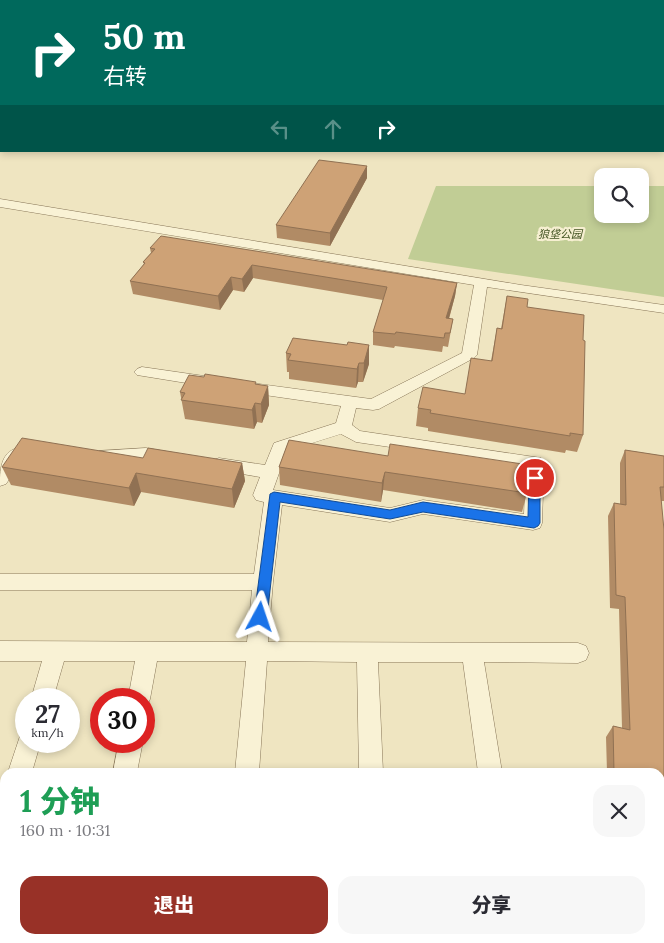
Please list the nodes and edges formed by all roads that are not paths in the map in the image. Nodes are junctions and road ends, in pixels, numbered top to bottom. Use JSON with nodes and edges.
{"nodes":[{"id":1,"x":0,"y":203,"type":"edge"},
{"id":2,"x":481,"y":283,"type":"junction"},
{"id":3,"x":664,"y":310,"type":"edge"},
{"id":4,"x":142,"y":372,"type":"dead end"},
{"id":5,"x":350,"y":402,"type":"junction"},
{"id":6,"x":343,"y":427,"type":"junction"},
{"id":7,"x":33,"y":446,"type":"edge"},
{"id":8,"x":92,"y":453,"type":"edge"},
{"id":9,"x":184,"y":459,"type":"edge"},
{"id":10,"x":204,"y":462,"type":"edge"},
{"id":11,"x":270,"y":472,"type":"junction"},
{"id":12,"x":0,"y":479,"type":"edge"},
{"id":13,"x":274,"y":497,"type":"junction"},
{"id":14,"x":0,"y":582,"type":"edge"},
{"id":15,"x":263,"y":582,"type":"junction"},
{"id":16,"x":0,"y":651,"type":"edge"},
{"id":17,"x":56,"y":651,"type":"junction"},
{"id":18,"x":148,"y":651,"type":"junction"},
{"id":19,"x":258,"y":651,"type":"junction"},
{"id":20,"x":367,"y":652,"type":"junction"},
{"id":21,"x":472,"y":652,"type":"junction"},
{"id":22,"x":578,"y":652,"type":"dead end"},
{"id":23,"x":45,"y":688,"type":"edge"},
{"id":24,"x":141,"y":688,"type":"edge"},
{"id":25,"x":26,"y":753,"type":"edge"},
{"id":26,"x":129,"y":753,"type":"edge"},
{"id":27,"x":21,"y":768,"type":"edge"},
{"id":28,"x":126,"y":768,"type":"edge"},
{"id":29,"x":248,"y":768,"type":"edge"},
{"id":30,"x":371,"y":768,"type":"edge"},
{"id":31,"x":489,"y":768,"type":"edge"}],
"edges":[{"from":1,"to":2,"type":"street"},
{"from":2,"to":3,"type":"street"},
{"from":2,"to":5,"type":"street"},
{"from":4,"to":5,"type":"street"},
{"from":5,"to":6,"type":"street"},
{"from":6,"to":11,"type":"street"},
{"from":6,"to":13,"type":"street"},
{"from":7,"to":12,"type":"street"},
{"from":8,"to":9,"type":"street"},
{"from":10,"to":11,"type":"street"},
{"from":11,"to":13,"type":"street"},
{"from":13,"to":15,"type":"street"},
{"from":14,"to":15,"type":"street"},
{"from":15,"to":19,"type":"street"},
{"from":16,"to":17,"type":"street"},
{"from":17,"to":18,"type":"street"},
{"from":17,"to":23,"type":"street"},
{"from":18,"to":19,"type":"street"},
{"from":18,"to":24,"type":"street"},
{"from":19,"to":20,"type":"street"},
{"from":19,"to":29,"type":"street"},
{"from":20,"to":21,"type":"street"},
{"from":20,"to":30,"type":"street"},
{"from":21,"to":22,"type":"street"},
{"from":21,"to":31,"type":"street"},
{"from":25,"to":27,"type":"street"},
{"from":26,"to":28,"type":"street"}]}
